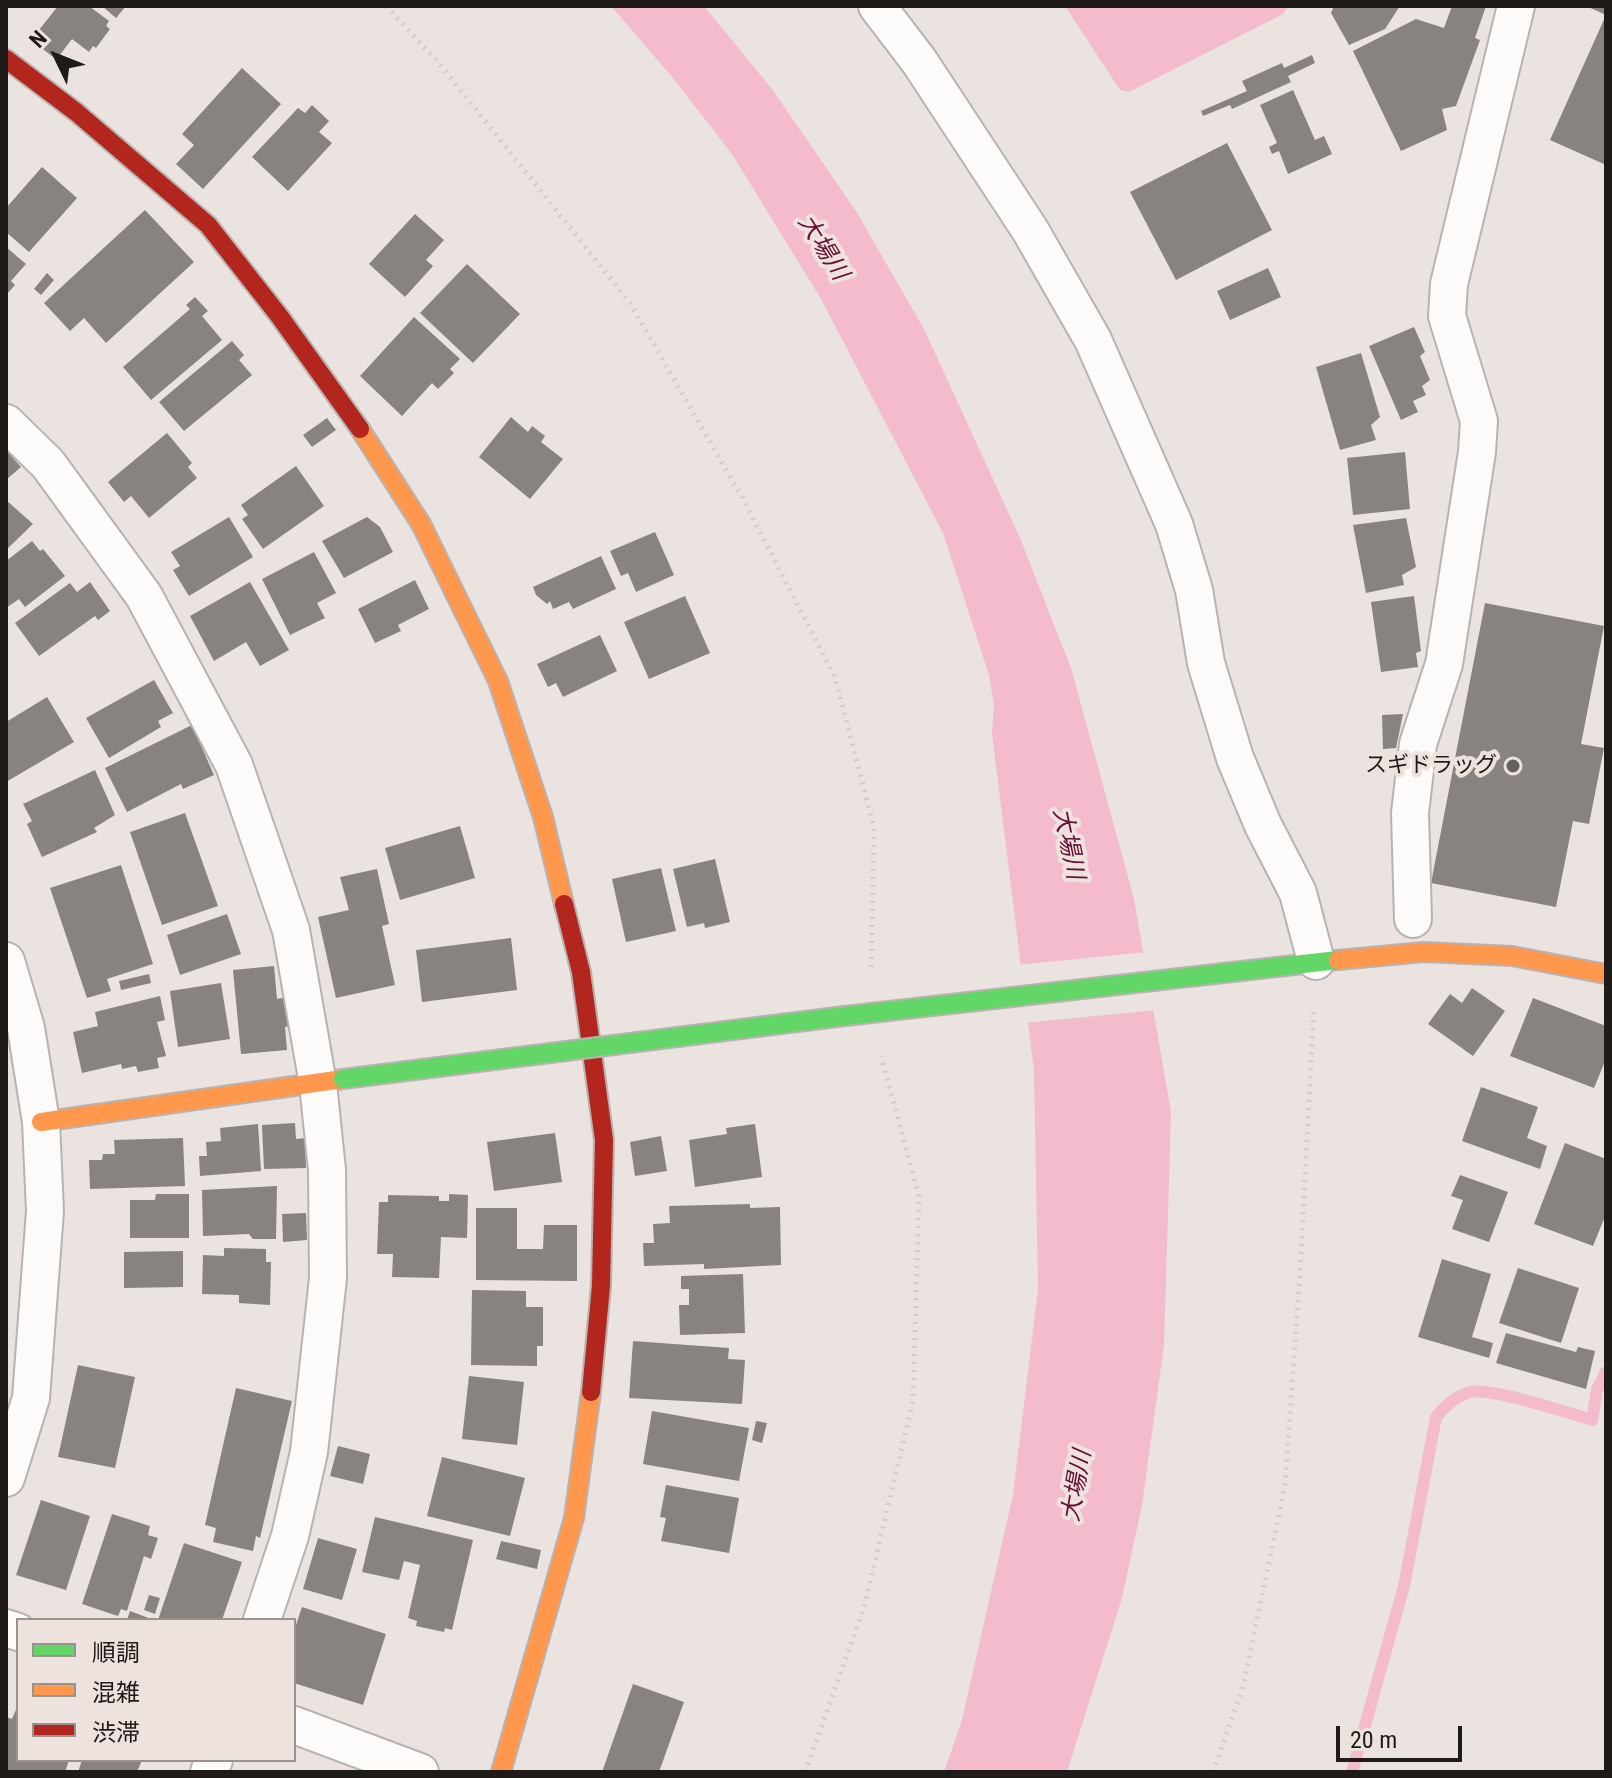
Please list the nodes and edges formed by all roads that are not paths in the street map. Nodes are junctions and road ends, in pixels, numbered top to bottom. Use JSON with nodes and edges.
{"nodes":[{"id":1,"x":877,"y":6,"type":"edge"},
{"id":2,"x":1516,"y":6,"type":"edge"},
{"id":3,"x":6,"y":59,"type":"edge"},
{"id":4,"x":6,"y":423,"type":"edge"},
{"id":5,"x":1413,"y":919,"type":"dead end"},
{"id":6,"x":6,"y":961,"type":"edge"},
{"id":7,"x":1316,"y":961,"type":"junction"},
{"id":8,"x":1606,"y":974,"type":"edge"},
{"id":9,"x":330,"y":1081,"type":"junction"},
{"id":10,"x":41,"y":1122,"type":"junction"},
{"id":11,"x":6,"y":1478,"type":"edge"},
{"id":12,"x":263,"y":1618,"type":"edge"},
{"id":13,"x":296,"y":1726,"type":"edge"},
{"id":14,"x":420,"y":1772,"type":"edge"},
{"id":15,"x":501,"y":1772,"type":"edge"}],
"edges":[{"from":1,"to":7,"type":"street"},
{"from":2,"to":5,"type":"street"},
{"from":3,"to":15,"type":"street"},
{"from":4,"to":9,"type":"street"},
{"from":6,"to":10,"type":"street"},
{"from":7,"to":8,"type":"street"},
{"from":7,"to":9,"type":"street","bridge":true},
{"from":9,"to":10,"type":"street"},
{"from":9,"to":12,"type":"street"},
{"from":10,"to":11,"type":"street"},
{"from":13,"to":14,"type":"street"}]}
